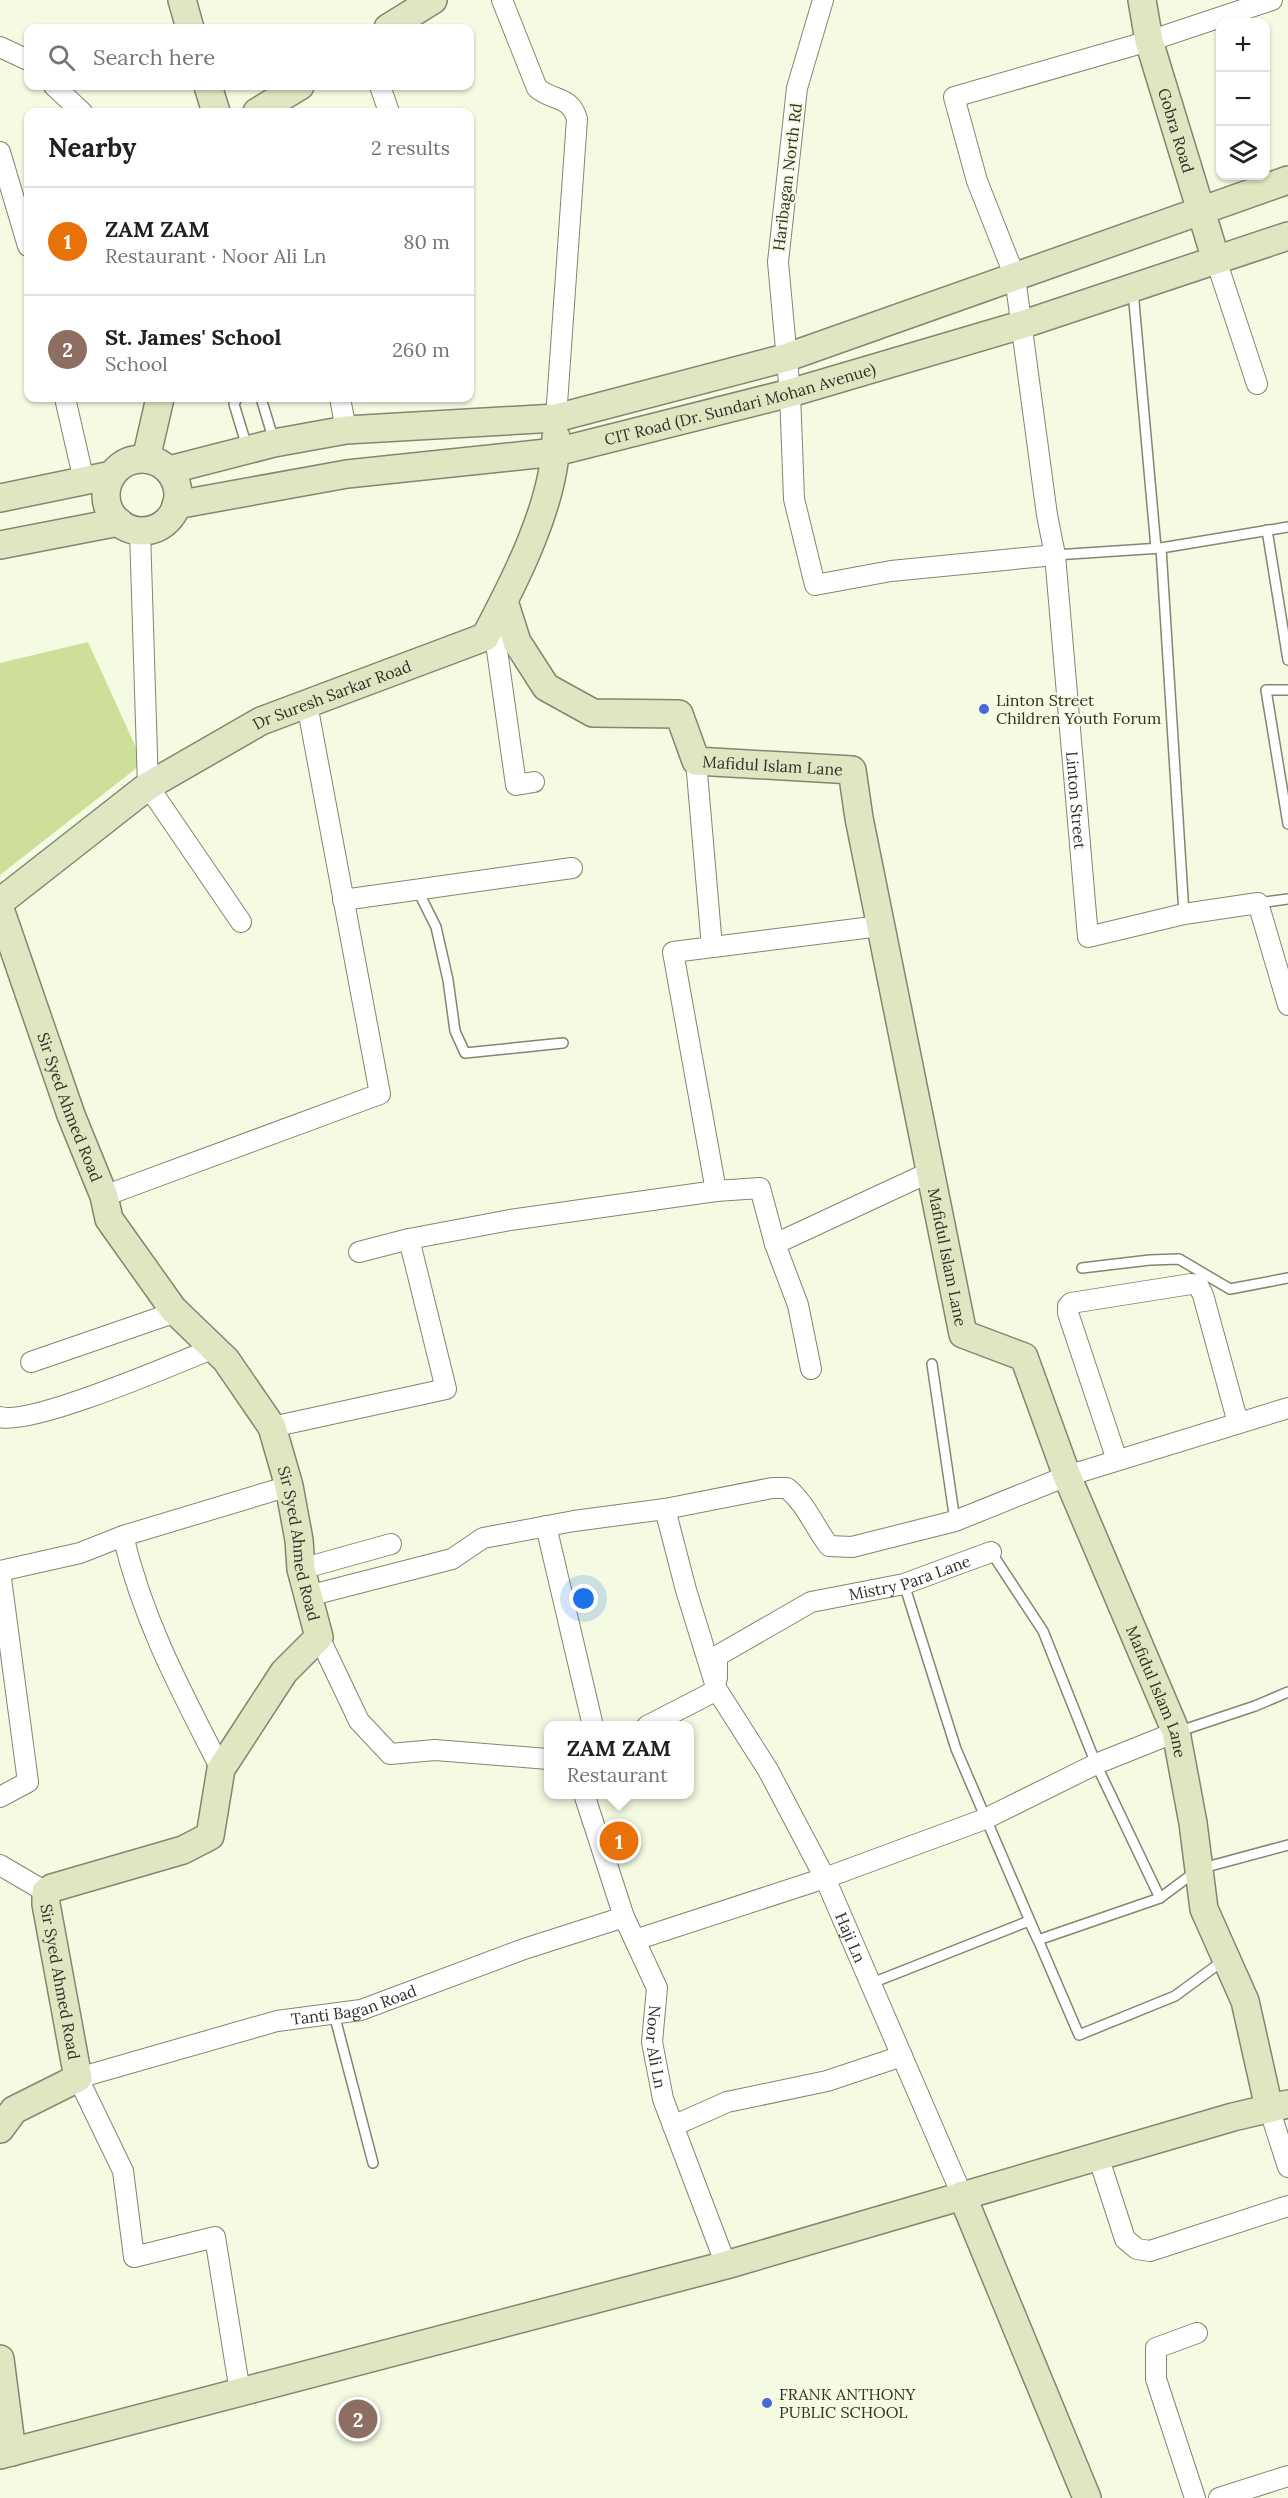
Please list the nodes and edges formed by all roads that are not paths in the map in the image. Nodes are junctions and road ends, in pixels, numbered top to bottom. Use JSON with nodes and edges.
{"nodes":[{"id":1,"x":182,"y":0,"type":"edge"},
{"id":2,"x":433,"y":0,"type":"edge"},
{"id":3,"x":502,"y":0,"type":"edge"},
{"id":4,"x":823,"y":0,"type":"edge"},
{"id":5,"x":1142,"y":0,"type":"edge"},
{"id":6,"x":1272,"y":0,"type":"edge"},
{"id":7,"x":189,"y":24,"type":"edge"},
{"id":8,"x":394,"y":24,"type":"edge"},
{"id":9,"x":1149,"y":41,"type":"junction"},
{"id":10,"x":0,"y":47,"type":"edge"},
{"id":11,"x":24,"y":58,"type":"edge"},
{"id":12,"x":58,"y":90,"type":"edge"},
{"id":13,"x":209,"y":90,"type":"edge"},
{"id":14,"x":381,"y":90,"type":"edge"},
{"id":15,"x":78,"y":108,"type":"edge"},
{"id":16,"x":215,"y":108,"type":"edge"},
{"id":17,"x":388,"y":108,"type":"edge"},
{"id":18,"x":0,"y":152,"type":"edge"},
{"id":19,"x":1288,"y":180,"type":"edge"},
{"id":20,"x":5,"y":187,"type":"edge"},
{"id":21,"x":1201,"y":210,"type":"junction"},
{"id":22,"x":24,"y":236,"type":"edge"},
{"id":23,"x":1288,"y":236,"type":"edge"},
{"id":24,"x":1216,"y":260,"type":"junction"},
{"id":25,"x":1015,"y":277,"type":"junction"},
{"id":26,"x":1132,"y":288,"type":"junction"},
{"id":27,"x":1021,"y":325,"type":"junction"},
{"id":28,"x":785,"y":358,"type":"junction"},
{"id":29,"x":1257,"y":384,"type":"dead end"},
{"id":30,"x":790,"y":393,"type":"junction"},
{"id":31,"x":66,"y":402,"type":"edge"},
{"id":32,"x":160,"y":402,"type":"edge"},
{"id":33,"x":235,"y":402,"type":"edge"},
{"id":34,"x":262,"y":402,"type":"edge"},
{"id":35,"x":341,"y":402,"type":"edge"},
{"id":36,"x":556,"y":418,"type":"junction"},
{"id":37,"x":346,"y":430,"type":"junction"},
{"id":38,"x":274,"y":443,"type":"junction"},
{"id":39,"x":247,"y":449,"type":"junction"},
{"id":40,"x":556,"y":452,"type":"junction"},
{"id":41,"x":157,"y":464,"type":"junction"},
{"id":42,"x":112,"y":475,"type":"junction"},
{"id":43,"x":84,"y":481,"type":"junction"},
{"id":44,"x":0,"y":498,"type":"edge"},
{"id":45,"x":176,"y":505,"type":"junction"},
{"id":46,"x":129,"y":526,"type":"junction"},
{"id":47,"x":1288,"y":526,"type":"edge"},
{"id":48,"x":1267,"y":530,"type":"junction"},
{"id":49,"x":0,"y":545,"type":"edge"},
{"id":50,"x":1159,"y":548,"type":"junction"},
{"id":51,"x":1055,"y":555,"type":"junction"},
{"id":52,"x":504,"y":601,"type":"junction"},
{"id":53,"x":483,"y":637,"type":"junction"},
{"id":54,"x":1288,"y":660,"type":"edge"},
{"id":55,"x":1288,"y":690,"type":"edge"},
{"id":56,"x":307,"y":704,"type":"junction"},
{"id":57,"x":696,"y":761,"type":"junction"},
{"id":58,"x":534,"y":782,"type":"dead end"},
{"id":59,"x":148,"y":786,"type":"junction"},
{"id":60,"x":1288,"y":824,"type":"edge"},
{"id":61,"x":572,"y":868,"type":"dead end"},
{"id":62,"x":417,"y":889,"type":"junction"},
{"id":63,"x":343,"y":900,"type":"junction"},
{"id":64,"x":1288,"y":900,"type":"edge"},
{"id":65,"x":0,"y":902,"type":"edge"},
{"id":66,"x":1258,"y":903,"type":"junction"},
{"id":67,"x":0,"y":909,"type":"edge"},
{"id":68,"x":1184,"y":914,"type":"junction"},
{"id":69,"x":242,"y":922,"type":"dead end"},
{"id":70,"x":880,"y":926,"type":"junction"},
{"id":71,"x":712,"y":947,"type":"junction"},
{"id":72,"x":1288,"y":1004,"type":"edge"},
{"id":73,"x":563,"y":1043,"type":"dead end"},
{"id":74,"x":930,"y":1172,"type":"junction"},
{"id":75,"x":716,"y":1191,"type":"junction"},
{"id":76,"x":104,"y":1196,"type":"junction"},
{"id":77,"x":409,"y":1239,"type":"junction"},
{"id":78,"x":775,"y":1244,"type":"junction"},
{"id":79,"x":359,"y":1252,"type":"dead end"},
{"id":80,"x":1082,"y":1268,"type":"dead end"},
{"id":81,"x":1288,"y":1278,"type":"edge"},
{"id":82,"x":176,"y":1312,"type":"junction"},
{"id":83,"x":214,"y":1348,"type":"junction"},
{"id":84,"x":31,"y":1362,"type":"dead end"},
{"id":85,"x":932,"y":1364,"type":"dead end"},
{"id":86,"x":811,"y":1369,"type":"dead end"},
{"id":87,"x":1288,"y":1408,"type":"edge"},
{"id":88,"x":0,"y":1417,"type":"edge"},
{"id":89,"x":1238,"y":1423,"type":"junction"},
{"id":90,"x":272,"y":1427,"type":"junction"},
{"id":91,"x":1117,"y":1460,"type":"junction"},
{"id":92,"x":1066,"y":1476,"type":"junction"},
{"id":93,"x":289,"y":1486,"type":"junction"},
{"id":94,"x":665,"y":1509,"type":"junction"},
{"id":95,"x":955,"y":1521,"type":"junction"},
{"id":96,"x":546,"y":1526,"type":"junction"},
{"id":97,"x":123,"y":1536,"type":"junction"},
{"id":98,"x":391,"y":1544,"type":"dead end"},
{"id":99,"x":991,"y":1552,"type":"joint"},
{"id":100,"x":301,"y":1569,"type":"junction"},
{"id":101,"x":0,"y":1571,"type":"edge"},
{"id":102,"x":904,"y":1584,"type":"junction"},
{"id":103,"x":308,"y":1596,"type":"junction"},
{"id":104,"x":319,"y":1637,"type":"junction"},
{"id":105,"x":717,"y":1690,"type":"junction"},
{"id":106,"x":1288,"y":1692,"type":"edge"},
{"id":107,"x":592,"y":1721,"type":"edge"},
{"id":108,"x":655,"y":1721,"type":"edge"},
{"id":109,"x":1176,"y":1732,"type":"junction"},
{"id":110,"x":544,"y":1759,"type":"edge"},
{"id":111,"x":1096,"y":1764,"type":"junction"},
{"id":112,"x":221,"y":1769,"type":"junction"},
{"id":113,"x":0,"y":1797,"type":"edge"},
{"id":114,"x":586,"y":1799,"type":"edge"},
{"id":115,"x":985,"y":1819,"type":"junction"},
{"id":116,"x":1288,"y":1845,"type":"edge"},
{"id":117,"x":0,"y":1865,"type":"edge"},
{"id":118,"x":1199,"y":1869,"type":"junction"},
{"id":119,"x":825,"y":1878,"type":"junction"},
{"id":120,"x":46,"y":1892,"type":"junction"},
{"id":121,"x":1160,"y":1898,"type":"junction"},
{"id":122,"x":624,"y":1917,"type":"junction"},
{"id":123,"x":1029,"y":1921,"type":"junction"},
{"id":124,"x":635,"y":1940,"type":"junction"},
{"id":125,"x":1226,"y":1958,"type":"junction"},
{"id":126,"x":872,"y":1983,"type":"junction"},
{"id":127,"x":334,"y":2014,"type":"junction"},
{"id":128,"x":902,"y":2056,"type":"junction"},
{"id":129,"x":78,"y":2078,"type":"junction"},
{"id":130,"x":1278,"y":2106,"type":"edge"},
{"id":131,"x":673,"y":2126,"type":"junction"},
{"id":132,"x":0,"y":2129,"type":"edge"},
{"id":133,"x":1098,"y":2156,"type":"junction"},
{"id":134,"x":373,"y":2163,"type":"dead end"},
{"id":135,"x":1288,"y":2168,"type":"edge"},
{"id":136,"x":962,"y":2195,"type":"junction"},
{"id":137,"x":1288,"y":2206,"type":"edge"},
{"id":138,"x":726,"y":2265,"type":"junction"},
{"id":139,"x":1197,"y":2333,"type":"dead end"},
{"id":140,"x":0,"y":2359,"type":"edge"},
{"id":141,"x":240,"y":2392,"type":"junction"},
{"id":142,"x":6,"y":2454,"type":"edge"},
{"id":143,"x":1288,"y":2476,"type":"edge"},
{"id":144,"x":1087,"y":2498,"type":"edge"},
{"id":145,"x":1196,"y":2498,"type":"edge"},
{"id":146,"x":1220,"y":2498,"type":"edge"}],
"edges":[{"from":1,"to":7,"type":"street"},
{"from":2,"to":8,"type":"street"},
{"from":3,"to":36,"type":"street"},
{"from":4,"to":28,"type":"street","name":"Haribagan North Rd"},
{"from":5,"to":9,"type":"street","name":"Gobra Road"},
{"from":6,"to":9,"type":"street"},
{"from":9,"to":21,"type":"street","name":"Gobra Road"},
{"from":9,"to":25,"type":"street"},
{"from":10,"to":11,"type":"street"},
{"from":12,"to":15,"type":"street"},
{"from":13,"to":16,"type":"street"},
{"from":14,"to":17,"type":"street"},
{"from":18,"to":20,"type":"street"},
{"from":19,"to":21,"type":"street","name":"CIT Road (Dr. Sundari Mohan Avenue)"},
{"from":20,"to":22,"type":"street"},
{"from":21,"to":24,"type":"street","name":"Gobra Road"},
{"from":21,"to":25,"type":"street","name":"CIT Road (Dr. Sundari Mohan Avenue)"},
{"from":23,"to":24,"type":"street","name":"CIT Road (Dr. Sundari Mohan Avenue)"},
{"from":24,"to":26,"type":"street","name":"CIT Road (Dr. Sundari Mohan Avenue)"},
{"from":24,"to":29,"type":"street"},
{"from":25,"to":27,"type":"street","name":"Linton Street"},
{"from":25,"to":28,"type":"street","name":"CIT Road (Dr. Sundari Mohan Avenue)"},
{"from":26,"to":27,"type":"street","name":"CIT Road (Dr. Sundari Mohan Avenue)"},
{"from":26,"to":50,"type":"lane"},
{"from":27,"to":30,"type":"street","name":"CIT Road (Dr. Sundari Mohan Avenue)"},
{"from":27,"to":51,"type":"street","name":"Linton Street"},
{"from":28,"to":30,"type":"street","name":"Haribagan North Rd"},
{"from":28,"to":36,"type":"street","name":"CIT Road (Dr. Sundari Mohan Avenue)"},
{"from":30,"to":40,"type":"street","name":"CIT Road (Dr. Sundari Mohan Avenue)"},
{"from":30,"to":51,"type":"street","name":"Haribagan North Rd"},
{"from":31,"to":43,"type":"street"},
{"from":32,"to":41,"type":"street"},
{"from":33,"to":39,"type":"lane"},
{"from":34,"to":38,"type":"lane"},
{"from":35,"to":37,"type":"street"},
{"from":36,"to":37,"type":"street","name":"CIT Road (Dr. Sundari Mohan Avenue)"},
{"from":36,"to":40,"type":"street"},
{"from":37,"to":38,"type":"street","name":"CIT Road (Dr. Sundari Mohan Avenue)"},
{"from":38,"to":39,"type":"street","name":"CIT Road (Dr. Sundari Mohan Avenue)"},
{"from":39,"to":41,"type":"street","name":"CIT Road (Dr. Sundari Mohan Avenue)"},
{"from":40,"to":45,"type":"street","name":"CIT Road (Dr. Sundari Mohan Avenue)"},
{"from":40,"to":52,"type":"street"},
{"from":41,"to":42,"type":"street"},
{"from":41,"to":45,"type":"street"},
{"from":42,"to":43,"type":"street"},
{"from":42,"to":46,"type":"street"},
{"from":43,"to":44,"type":"street"},
{"from":45,"to":46,"type":"street"},
{"from":46,"to":49,"type":"street"},
{"from":46,"to":59,"type":"street"},
{"from":47,"to":48,"type":"lane"},
{"from":48,"to":50,"type":"lane"},
{"from":48,"to":54,"type":"lane"},
{"from":50,"to":51,"type":"lane"},
{"from":50,"to":68,"type":"lane"},
{"from":51,"to":68,"type":"street","name":"Linton Street"},
{"from":52,"to":53,"type":"street"},
{"from":52,"to":57,"type":"street","name":"Mafidul Islam Lane"},
{"from":53,"to":56,"type":"street","name":"Dr Suresh Sarkar Road"},
{"from":53,"to":58,"type":"street"},
{"from":55,"to":60,"type":"lane"},
{"from":56,"to":59,"type":"street","name":"Dr Suresh Sarkar Road"},
{"from":56,"to":63,"type":"street"},
{"from":57,"to":70,"type":"street","name":"Mafidul Islam Lane"},
{"from":57,"to":71,"type":"street"},
{"from":59,"to":65,"type":"street","name":"Dr Suresh Sarkar Road"},
{"from":59,"to":69,"type":"street"},
{"from":61,"to":62,"type":"street"},
{"from":62,"to":63,"type":"street"},
{"from":62,"to":73,"type":"lane"},
{"from":63,"to":76,"type":"street"},
{"from":64,"to":66,"type":"lane"},
{"from":66,"to":68,"type":"street","name":"Linton Street"},
{"from":66,"to":72,"type":"street"},
{"from":67,"to":76,"type":"street","name":"Sir Syed Ahmed Road"},
{"from":70,"to":71,"type":"street"},
{"from":70,"to":74,"type":"street","name":"Mafidul Islam Lane"},
{"from":71,"to":75,"type":"street"},
{"from":74,"to":78,"type":"street"},
{"from":74,"to":92,"type":"street","name":"Mafidul Islam Lane"},
{"from":75,"to":77,"type":"street"},
{"from":75,"to":78,"type":"street"},
{"from":76,"to":82,"type":"street","name":"Sir Syed Ahmed Road"},
{"from":77,"to":79,"type":"street"},
{"from":77,"to":90,"type":"street"},
{"from":78,"to":86,"type":"street"},
{"from":80,"to":81,"type":"lane"},
{"from":82,"to":83,"type":"street","name":"Sir Syed Ahmed Road"},
{"from":82,"to":84,"type":"street"},
{"from":83,"to":88,"type":"street"},
{"from":83,"to":90,"type":"street","name":"Sir Syed Ahmed Road"},
{"from":85,"to":95,"type":"lane"},
{"from":87,"to":89,"type":"street"},
{"from":89,"to":91,"type":"street"},
{"from":89,"to":91,"type":"street"},
{"from":90,"to":93,"type":"street","name":"Sir Syed Ahmed Road"},
{"from":91,"to":92,"type":"street"},
{"from":92,"to":95,"type":"street"},
{"from":92,"to":109,"type":"street","name":"Mafidul Islam Lane"},
{"from":93,"to":97,"type":"street"},
{"from":93,"to":100,"type":"street","name":"Sir Syed Ahmed Road"},
{"from":94,"to":95,"type":"street"},
{"from":94,"to":96,"type":"street"},
{"from":94,"to":105,"type":"street","name":"Haji Ln"},
{"from":96,"to":103,"type":"street"},
{"from":96,"to":107,"type":"street"},
{"from":97,"to":101,"type":"street"},
{"from":97,"to":112,"type":"street"},
{"from":98,"to":100,"type":"street"},
{"from":99,"to":102,"type":"street","name":"Mistry Para Lane"},
{"from":99,"to":111,"type":"lane","name":"Mistry Para Lane"},
{"from":100,"to":103,"type":"street","name":"Sir Syed Ahmed Road"},
{"from":101,"to":113,"type":"street"},
{"from":102,"to":105,"type":"street","name":"Mistry Para Lane"},
{"from":102,"to":115,"type":"lane"},
{"from":103,"to":104,"type":"street","name":"Sir Syed Ahmed Road"},
{"from":104,"to":110,"type":"street"},
{"from":104,"to":112,"type":"street","name":"Sir Syed Ahmed Road"},
{"from":105,"to":108,"type":"street"},
{"from":105,"to":119,"type":"street","name":"Haji Ln"},
{"from":106,"to":109,"type":"lane"},
{"from":109,"to":111,"type":"street"},
{"from":109,"to":118,"type":"street","name":"Mafidul Islam Lane"},
{"from":111,"to":115,"type":"street"},
{"from":111,"to":121,"type":"lane","name":"Mistry Para Lane"},
{"from":112,"to":120,"type":"street","name":"Sir Syed Ahmed Road"},
{"from":114,"to":122,"type":"street","name":"Noor Ali Ln"},
{"from":115,"to":119,"type":"street"},
{"from":115,"to":123,"type":"lane"},
{"from":116,"to":118,"type":"lane"},
{"from":117,"to":120,"type":"street"},
{"from":118,"to":121,"type":"lane"},
{"from":118,"to":125,"type":"street","name":"Mafidul Islam Lane"},
{"from":119,"to":124,"type":"street"},
{"from":119,"to":126,"type":"street","name":"Haji Ln"},
{"from":120,"to":129,"type":"street","name":"Sir Syed Ahmed Road"},
{"from":121,"to":123,"type":"lane"},
{"from":122,"to":124,"type":"street","name":"Noor Ali Ln"},
{"from":122,"to":127,"type":"street","name":"Tanti Bagan Road"},
{"from":123,"to":125,"type":"lane"},
{"from":123,"to":126,"type":"lane"},
{"from":124,"to":131,"type":"street","name":"Noor Ali Ln"},
{"from":125,"to":130,"type":"street","name":"Mafidul Islam Lane"},
{"from":126,"to":128,"type":"street","name":"Haji Ln"},
{"from":127,"to":129,"type":"street","name":"Tanti Bagan Road"},
{"from":127,"to":134,"type":"lane"},
{"from":128,"to":131,"type":"street"},
{"from":128,"to":136,"type":"street","name":"Haji Ln"},
{"from":129,"to":132,"type":"street","name":"Sir Syed Ahmed Road"},
{"from":129,"to":141,"type":"street"},
{"from":130,"to":133,"type":"street"},
{"from":130,"to":135,"type":"street"},
{"from":131,"to":138,"type":"street","name":"Noor Ali Ln"},
{"from":133,"to":136,"type":"street"},
{"from":133,"to":137,"type":"street"},
{"from":136,"to":138,"type":"street"},
{"from":136,"to":144,"type":"street"},
{"from":138,"to":141,"type":"street"},
{"from":139,"to":145,"type":"street"},
{"from":140,"to":142,"type":"street"},
{"from":141,"to":142,"type":"street"},
{"from":143,"to":146,"type":"street"}]}
